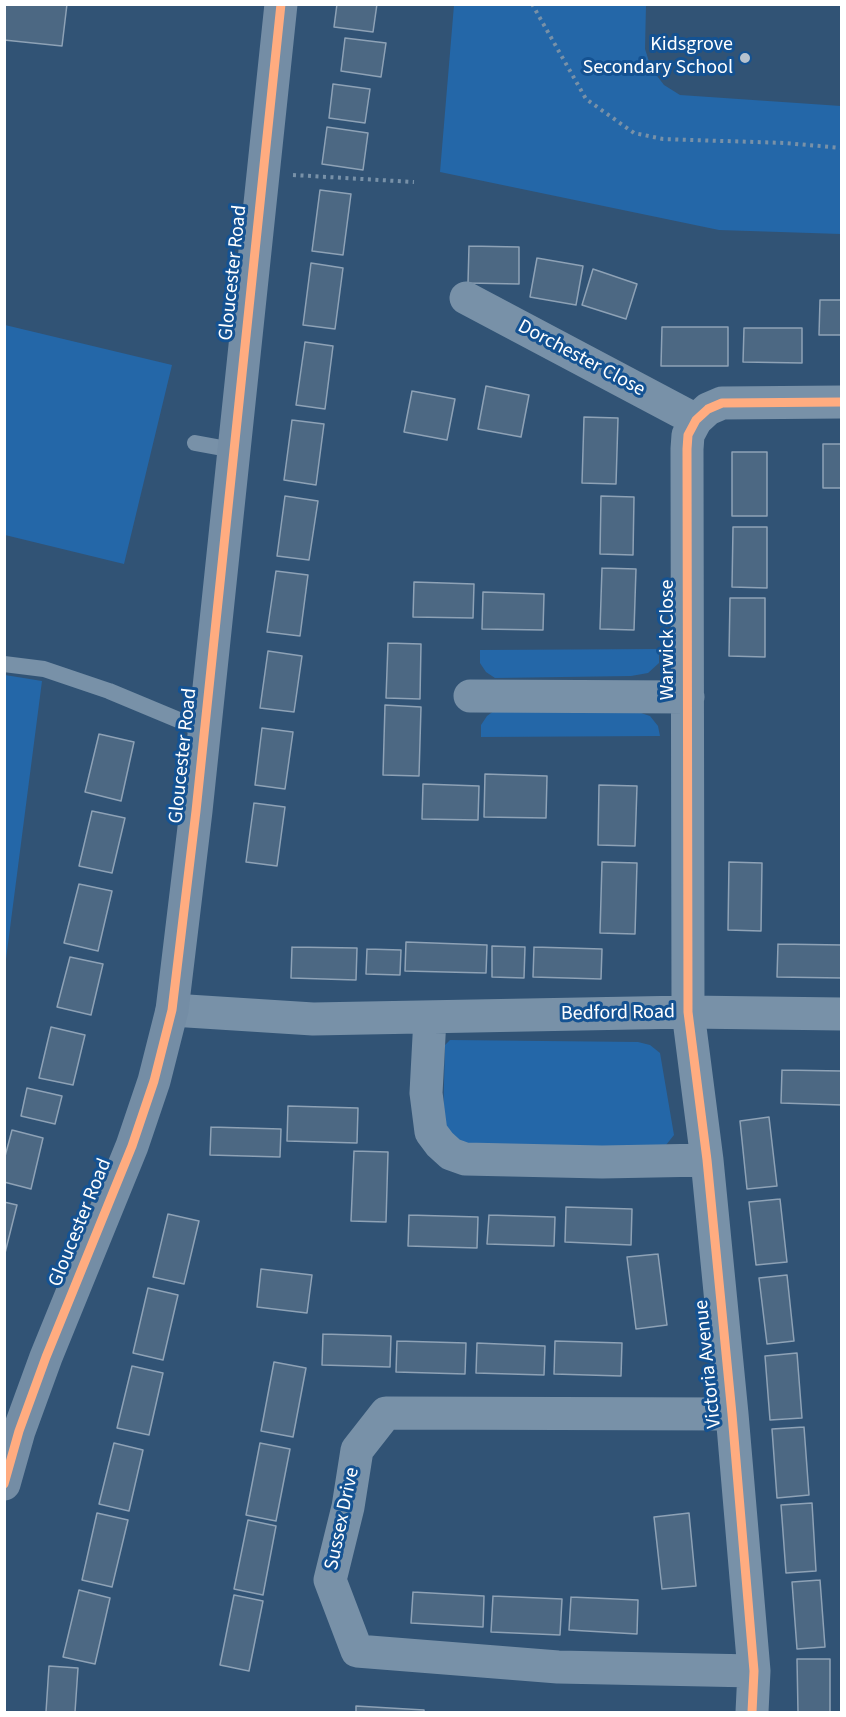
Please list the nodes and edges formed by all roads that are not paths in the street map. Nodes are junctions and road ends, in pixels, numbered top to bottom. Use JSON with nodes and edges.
{"nodes":[{"id":1,"x":281,"y":4,"type":"edge"},
{"id":2,"x":466,"y":298,"type":"dead end"},
{"id":3,"x":842,"y":402,"type":"edge"},
{"id":4,"x":696,"y":420,"type":"junction"},
{"id":5,"x":195,"y":443,"type":"dead end"},
{"id":6,"x":233,"y":450,"type":"junction"},
{"id":7,"x":4,"y":664,"type":"edge"},
{"id":8,"x":470,"y":696,"type":"dead end"},
{"id":9,"x":688,"y":697,"type":"junction"},
{"id":10,"x":205,"y":731,"type":"junction"},
{"id":11,"x":172,"y":1010,"type":"junction"},
{"id":12,"x":688,"y":1012,"type":"junction"},
{"id":13,"x":842,"y":1014,"type":"edge"},
{"id":14,"x":430,"y":1018,"type":"junction"},
{"id":15,"x":707,"y":1160,"type":"junction"},
{"id":16,"x":732,"y":1414,"type":"junction"},
{"id":17,"x":4,"y":1484,"type":"edge"},
{"id":18,"x":754,"y":1671,"type":"junction"},
{"id":19,"x":752,"y":1713,"type":"edge"}],
"edges":[{"from":1,"to":6,"type":"street","name":"Gloucester Road"},
{"from":2,"to":4,"type":"street","name":"Dorchester Close"},
{"from":3,"to":4,"type":"street"},
{"from":4,"to":9,"type":"street","name":"Warwick Close"},
{"from":5,"to":6,"type":"lane"},
{"from":6,"to":10,"type":"street","name":"Gloucester Road"},
{"from":7,"to":10,"type":"lane"},
{"from":8,"to":9,"type":"street","name":"Warwick Close"},
{"from":9,"to":12,"type":"street","name":"Warwick Close"},
{"from":10,"to":11,"type":"street","name":"Gloucester Road"},
{"from":11,"to":14,"type":"street","name":"Bedford Road"},
{"from":11,"to":17,"type":"street","name":"Gloucester Road"},
{"from":12,"to":13,"type":"street","name":"Bedford Road"},
{"from":12,"to":14,"type":"street","name":"Bedford Road"},
{"from":12,"to":15,"type":"street","name":"Victoria Avenue"},
{"from":14,"to":15,"type":"street"},
{"from":15,"to":16,"type":"street","name":"Victoria Avenue"},
{"from":16,"to":18,"type":"street","name":"Victoria Avenue"},
{"from":16,"to":18,"type":"street","name":"Sussex Drive"},
{"from":18,"to":19,"type":"street","name":"Victoria Avenue"}]}
